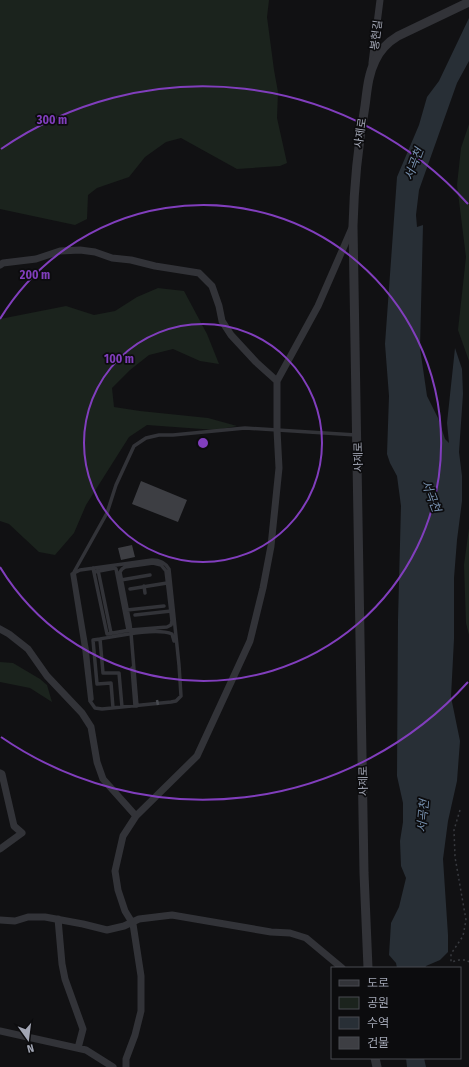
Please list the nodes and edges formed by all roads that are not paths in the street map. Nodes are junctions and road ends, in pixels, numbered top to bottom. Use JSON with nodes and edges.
{"nodes":[{"id":1,"x":380,"y":0,"type":"edge"},
{"id":2,"x":469,"y":2,"type":"edge"},
{"id":3,"x":371,"y":70,"type":"junction"},
{"id":4,"x":353,"y":226,"type":"junction"},
{"id":5,"x":1,"y":262,"type":"edge"},
{"id":6,"x":277,"y":381,"type":"junction"},
{"id":7,"x":277,"y":430,"type":"junction"},
{"id":8,"x":358,"y":435,"type":"junction"},
{"id":9,"x":96,"y":570,"type":"junction"},
{"id":10,"x":143,"y":570,"type":"dead end"},
{"id":11,"x":73,"y":573,"type":"junction"},
{"id":12,"x":150,"y":575,"type":"dead end"},
{"id":13,"x":144,"y":576,"type":"junction"},
{"id":14,"x":122,"y":580,"type":"junction"},
{"id":15,"x":167,"y":583,"type":"junction"},
{"id":16,"x":144,"y":586,"type":"junction"},
{"id":17,"x":130,"y":589,"type":"dead end"},
{"id":18,"x":145,"y":593,"type":"dead end"},
{"id":19,"x":164,"y":606,"type":"dead end"},
{"id":20,"x":127,"y":610,"type":"junction"},
{"id":21,"x":171,"y":611,"type":"junction"},
{"id":22,"x":149,"y":613,"type":"junction"},
{"id":23,"x":135,"y":615,"type":"dead end"},
{"id":24,"x":150,"y":618,"type":"dead end"},
{"id":25,"x":0,"y":629,"type":"edge"},
{"id":26,"x":130,"y":632,"type":"junction"},
{"id":27,"x":100,"y":639,"type":"junction"},
{"id":28,"x":136,"y":705,"type":"junction"},
{"id":29,"x":122,"y":707,"type":"junction"},
{"id":30,"x":113,"y":708,"type":"junction"},
{"id":31,"x":0,"y":773,"type":"edge"},
{"id":32,"x":136,"y":816,"type":"junction"},
{"id":33,"x":0,"y":849,"type":"edge"},
{"id":34,"x":0,"y":920,"type":"edge"},
{"id":35,"x":58,"y":920,"type":"junction"},
{"id":36,"x":132,"y":922,"type":"junction"},
{"id":37,"x":341,"y":967,"type":"edge"},
{"id":38,"x":368,"y":967,"type":"edge"},
{"id":39,"x":0,"y":1031,"type":"edge"},
{"id":40,"x":78,"y":1048,"type":"junction"},
{"id":41,"x":113,"y":1067,"type":"edge"},
{"id":42,"x":126,"y":1067,"type":"edge"}],
"edges":[{"from":1,"to":3,"type":"street","name":"봉현길"},
{"from":2,"to":3,"type":"street","name":"사제로"},
{"from":3,"to":4,"type":"street","name":"사제로"},
{"from":4,"to":6,"type":"street"},
{"from":4,"to":8,"type":"street","name":"사제로"},
{"from":5,"to":6,"type":"street"},
{"from":6,"to":7,"type":"street"},
{"from":7,"to":8,"type":"lane"},
{"from":7,"to":11,"type":"lane"},
{"from":7,"to":32,"type":"street"},
{"from":8,"to":38,"type":"street","name":"사제로"},
{"from":9,"to":11,"type":"lane"},
{"from":9,"to":26,"type":"lane"},
{"from":9,"to":26,"type":"lane"},
{"from":9,"to":28,"type":"lane"},
{"from":10,"to":13,"type":"lane"},
{"from":11,"to":30,"type":"lane"},
{"from":12,"to":13,"type":"lane"},
{"from":13,"to":14,"type":"lane"},
{"from":14,"to":15,"type":"lane"},
{"from":14,"to":20,"type":"lane"},
{"from":15,"to":16,"type":"lane"},
{"from":15,"to":21,"type":"lane"},
{"from":16,"to":17,"type":"lane"},
{"from":16,"to":18,"type":"lane"},
{"from":19,"to":20,"type":"lane"},
{"from":20,"to":26,"type":"lane"},
{"from":21,"to":22,"type":"lane"},
{"from":21,"to":26,"type":"lane"},
{"from":22,"to":23,"type":"lane"},
{"from":22,"to":24,"type":"lane"},
{"from":25,"to":32,"type":"street"},
{"from":26,"to":27,"type":"lane"},
{"from":26,"to":28,"type":"lane"},
{"from":26,"to":28,"type":"lane"},
{"from":27,"to":29,"type":"lane"},
{"from":27,"to":30,"type":"lane"},
{"from":28,"to":29,"type":"lane"},
{"from":29,"to":30,"type":"lane"},
{"from":31,"to":33,"type":"street"},
{"from":32,"to":36,"type":"street"},
{"from":34,"to":35,"type":"street"},
{"from":35,"to":36,"type":"street"},
{"from":35,"to":40,"type":"street"},
{"from":36,"to":37,"type":"street"},
{"from":36,"to":42,"type":"street"},
{"from":39,"to":40,"type":"street"},
{"from":40,"to":41,"type":"street"}]}
